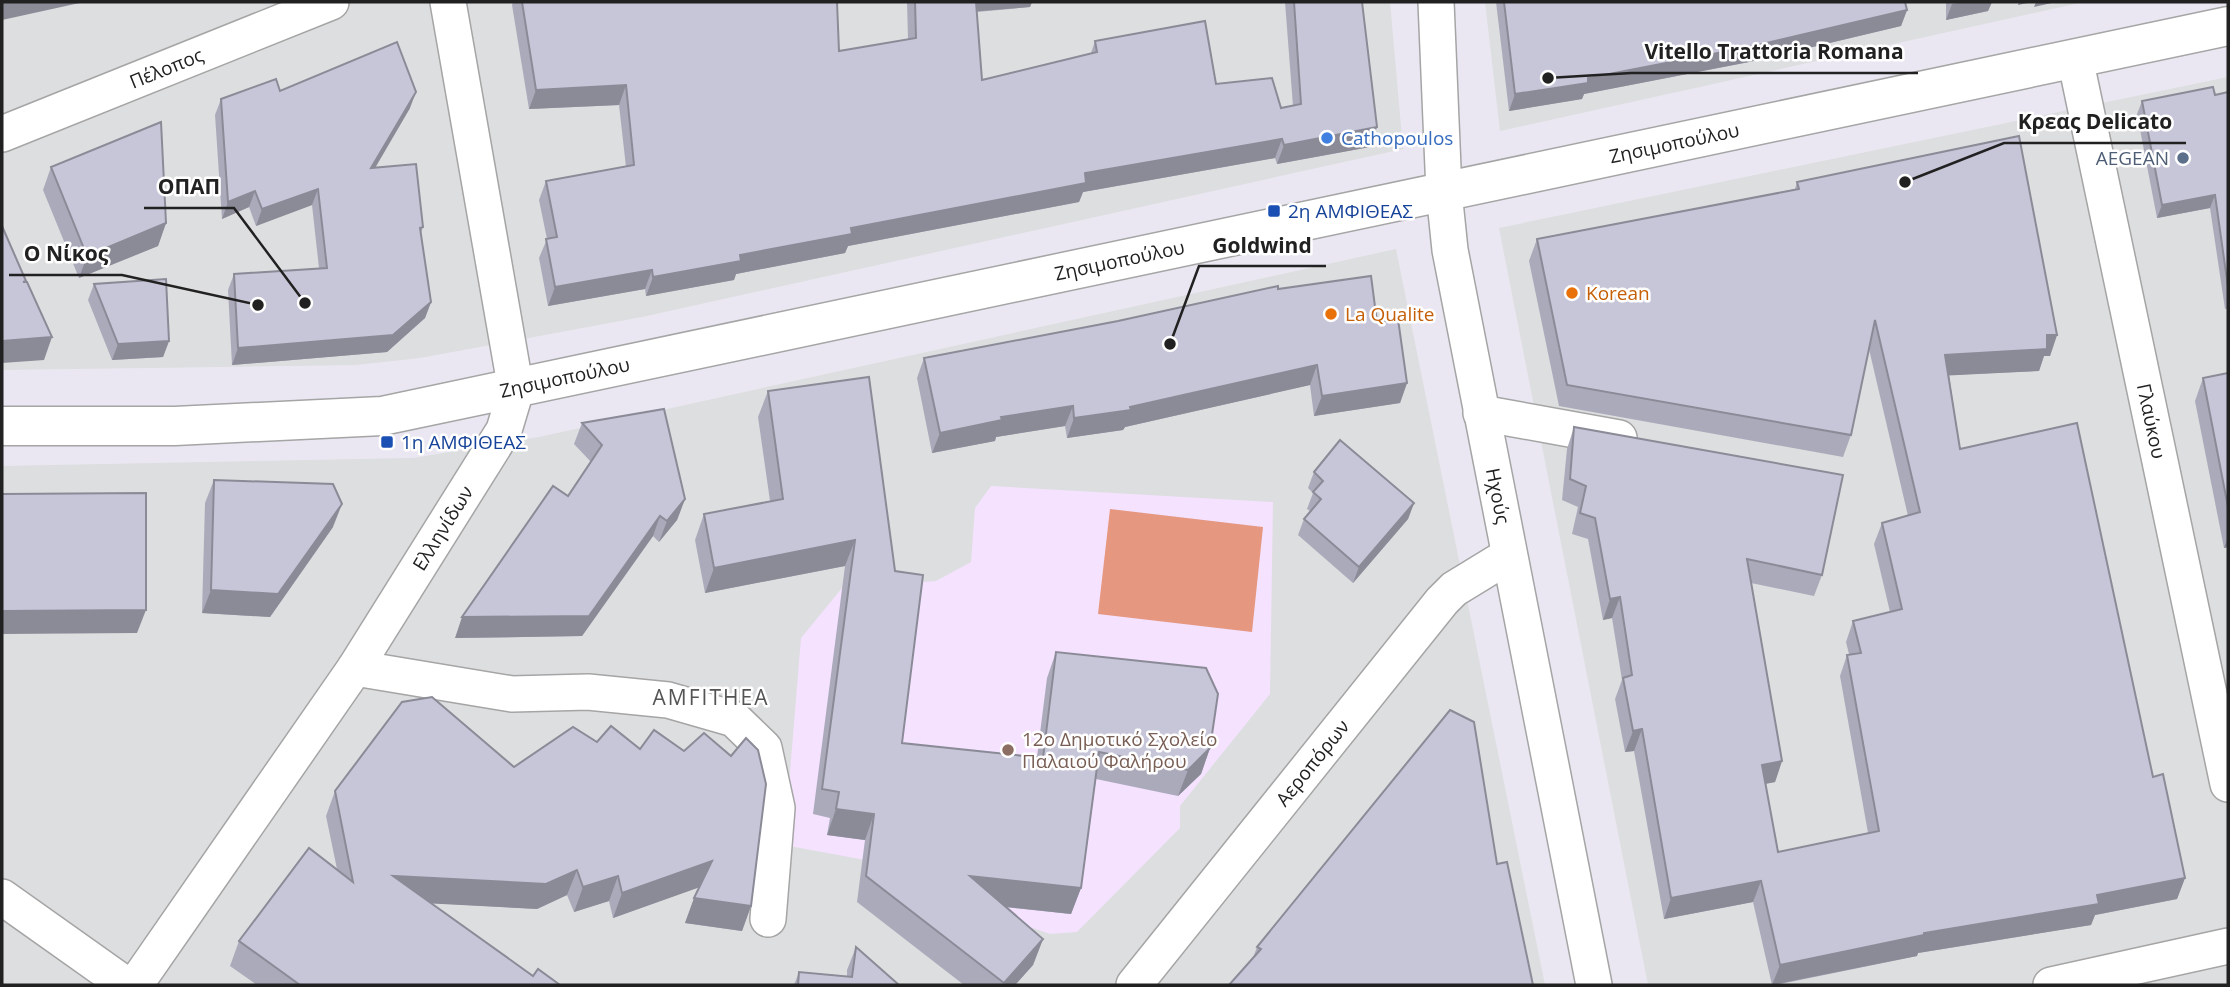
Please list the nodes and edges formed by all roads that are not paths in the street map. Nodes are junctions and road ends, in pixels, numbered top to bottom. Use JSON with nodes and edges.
{"nodes":[{"id":1,"x":331,"y":2,"type":"edge"},
{"id":2,"x":448,"y":2,"type":"edge"},
{"id":3,"x":1436,"y":2,"type":"edge"},
{"id":4,"x":2228,"y":26,"type":"edge"},
{"id":5,"x":2075,"y":58,"type":"junction"},
{"id":6,"x":2,"y":134,"type":"edge"},
{"id":7,"x":1444,"y":192,"type":"junction"},
{"id":8,"x":516,"y":390,"type":"junction"},
{"id":9,"x":1481,"y":414,"type":"junction"},
{"id":10,"x":2,"y":426,"type":"edge"},
{"id":11,"x":1655,"y":444,"type":"edge"},
{"id":12,"x":1508,"y":556,"type":"junction"},
{"id":13,"x":355,"y":668,"type":"junction"},
{"id":14,"x":2228,"y":784,"type":"edge"},
{"id":15,"x":2,"y":897,"type":"edge"},
{"id":16,"x":768,"y":919,"type":"dead end"},
{"id":17,"x":2228,"y":946,"type":"edge"},
{"id":18,"x":126,"y":985,"type":"edge"},
{"id":19,"x":135,"y":985,"type":"edge"},
{"id":20,"x":1134,"y":985,"type":"edge"},
{"id":21,"x":1594,"y":985,"type":"edge"},
{"id":22,"x":2051,"y":985,"type":"edge"}],
"edges":[{"from":1,"to":6,"type":"street","name":"Πέλοπος"},
{"from":2,"to":8,"type":"street","name":"Ελληνίδων"},
{"from":3,"to":7,"type":"street","name":"Ηχούς"},
{"from":4,"to":5,"type":"street","name":"Ζησιμοπούλου"},
{"from":5,"to":7,"type":"street","name":"Ζησιμοπούλου"},
{"from":5,"to":14,"type":"street","name":"Γλαύκου"},
{"from":7,"to":8,"type":"street","name":"Ζησιμοπούλου"},
{"from":7,"to":9,"type":"street","name":"Ηχούς"},
{"from":8,"to":10,"type":"street","name":"Ζησιμοπούλου"},
{"from":8,"to":13,"type":"street","name":"Ελληνίδων"},
{"from":9,"to":11,"type":"street"},
{"from":9,"to":12,"type":"street","name":"Ηχούς"},
{"from":12,"to":20,"type":"street","name":"Αεροπόρων"},
{"from":12,"to":21,"type":"street","name":"Ηχούς"},
{"from":13,"to":16,"type":"street"},
{"from":13,"to":19,"type":"street","name":"Ελληνίδων"},
{"from":15,"to":18,"type":"street"},
{"from":17,"to":22,"type":"street"}]}
